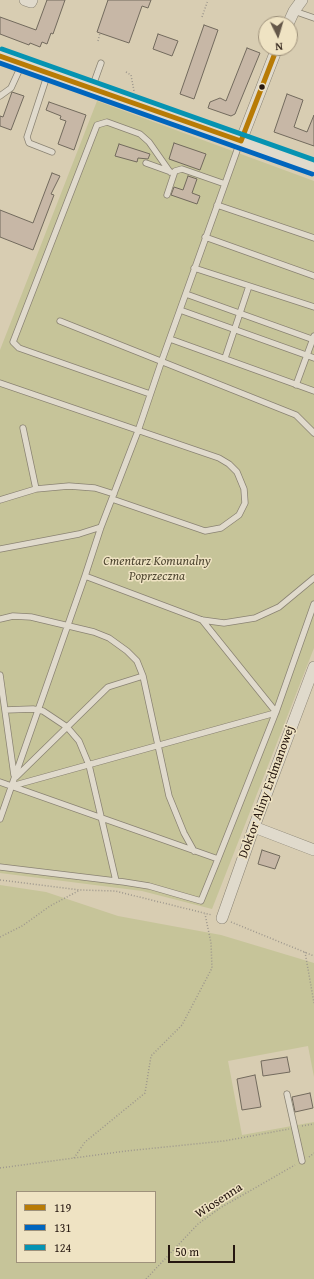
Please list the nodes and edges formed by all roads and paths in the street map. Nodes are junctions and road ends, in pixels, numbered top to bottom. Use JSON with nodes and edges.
{"nodes":[{"id":1,"x":25,"y":0,"type":"edge"},
{"id":2,"x":32,"y":0,"type":"edge"},
{"id":3,"x":208,"y":0,"type":"edge"},
{"id":4,"x":302,"y":0,"type":"edge"},
{"id":5,"x":294,"y":11,"type":"junction"},
{"id":6,"x":202,"y":16,"type":"dead end"},
{"id":7,"x":292,"y":16,"type":"edge"},
{"id":8,"x":314,"y":18,"type":"edge"},
{"id":9,"x":100,"y":33,"type":"dead end"},
{"id":10,"x":98,"y":41,"type":"dead end"},
{"id":11,"x":0,"y":56,"type":"edge"},
{"id":12,"x":274,"y":56,"type":"edge"},
{"id":13,"x":101,"y":63,"type":"dead end"},
{"id":14,"x":22,"y":64,"type":"junction"},
{"id":15,"x":126,"y":72,"type":"dead end"},
{"id":16,"x":48,"y":73,"type":"junction"},
{"id":17,"x":92,"y":89,"type":"junction"},
{"id":18,"x":135,"y":94,"type":"dead end"},
{"id":19,"x":0,"y":96,"type":"edge"},
{"id":20,"x":241,"y":141,"type":"junction"},
{"id":21,"x":52,"y":152,"type":"dead end"},
{"id":22,"x":146,"y":163,"type":"dead end"},
{"id":23,"x":314,"y":167,"type":"edge"},
{"id":24,"x":172,"y":173,"type":"junction"},
{"id":25,"x":225,"y":184,"type":"junction"},
{"id":26,"x":167,"y":195,"type":"dead end"},
{"id":27,"x":217,"y":205,"type":"junction"},
{"id":28,"x":205,"y":237,"type":"junction"},
{"id":29,"x":314,"y":238,"type":"edge"},
{"id":30,"x":194,"y":268,"type":"junction"},
{"id":31,"x":314,"y":276,"type":"edge"},
{"id":32,"x":249,"y":286,"type":"junction"},
{"id":33,"x":186,"y":294,"type":"junction"},
{"id":34,"x":314,"y":308,"type":"edge"},
{"id":35,"x":180,"y":310,"type":"junction"},
{"id":36,"x":240,"y":313,"type":"junction"},
{"id":37,"x":60,"y":321,"type":"dead end"},
{"id":38,"x":235,"y":330,"type":"junction"},
{"id":39,"x":314,"y":338,"type":"edge"},
{"id":40,"x":170,"y":339,"type":"junction"},
{"id":41,"x":307,"y":355,"type":"junction"},
{"id":42,"x":225,"y":358,"type":"junction"},
{"id":43,"x":314,"y":358,"type":"edge"},
{"id":44,"x":162,"y":360,"type":"junction"},
{"id":45,"x":0,"y":383,"type":"edge"},
{"id":46,"x":296,"y":385,"type":"junction"},
{"id":47,"x":314,"y":392,"type":"edge"},
{"id":48,"x":150,"y":394,"type":"junction"},
{"id":49,"x":23,"y":428,"type":"dead end"},
{"id":50,"x":138,"y":431,"type":"junction"},
{"id":51,"x":314,"y":433,"type":"edge"},
{"id":52,"x":36,"y":489,"type":"junction"},
{"id":53,"x":113,"y":497,"type":"junction"},
{"id":54,"x":0,"y":500,"type":"edge"},
{"id":55,"x":101,"y":527,"type":"junction"},
{"id":56,"x":0,"y":549,"type":"edge"},
{"id":57,"x":85,"y":576,"type":"junction"},
{"id":58,"x":314,"y":578,"type":"edge"},
{"id":59,"x":314,"y":604,"type":"edge"},
{"id":60,"x":0,"y":618,"type":"edge"},
{"id":61,"x":202,"y":620,"type":"junction"},
{"id":62,"x":68,"y":625,"type":"junction"},
{"id":63,"x":314,"y":667,"type":"edge"},
{"id":64,"x":0,"y":675,"type":"edge"},
{"id":65,"x":143,"y":676,"type":"junction"},
{"id":66,"x":5,"y":710,"type":"junction"},
{"id":67,"x":38,"y":710,"type":"junction"},
{"id":68,"x":275,"y":712,"type":"junction"},
{"id":69,"x":67,"y":727,"type":"junction"},
{"id":70,"x":159,"y":745,"type":"junction"},
{"id":71,"x":89,"y":765,"type":"junction"},
{"id":72,"x":14,"y":778,"type":"junction"},
{"id":73,"x":0,"y":782,"type":"edge"},
{"id":74,"x":11,"y":786,"type":"junction"},
{"id":75,"x":102,"y":818,"type":"junction"},
{"id":76,"x":0,"y":819,"type":"edge"},
{"id":77,"x":254,"y":827,"type":"junction"},
{"id":78,"x":313,"y":847,"type":"edge"},
{"id":79,"x":194,"y":851,"type":"junction"},
{"id":80,"x":218,"y":859,"type":"junction"},
{"id":81,"x":0,"y":867,"type":"edge"},
{"id":82,"x":0,"y":880,"type":"edge"},
{"id":83,"x":116,"y":881,"type":"junction"},
{"id":84,"x":80,"y":890,"type":"junction"},
{"id":85,"x":205,"y":913,"type":"junction"},
{"id":86,"x":222,"y":918,"type":"junction"},
{"id":87,"x":0,"y":937,"type":"edge"},
{"id":88,"x":305,"y":952,"type":"junction"},
{"id":89,"x":314,"y":956,"type":"edge"},
{"id":90,"x":314,"y":1003,"type":"edge"},
{"id":91,"x":287,"y":1094,"type":"dead end"},
{"id":92,"x":314,"y":1124,"type":"edge"},
{"id":93,"x":294,"y":1127,"type":"junction"},
{"id":94,"x":314,"y":1154,"type":"edge"},
{"id":95,"x":74,"y":1158,"type":"junction"},
{"id":96,"x":302,"y":1161,"type":"junction"},
{"id":97,"x":0,"y":1168,"type":"edge"},
{"id":98,"x":146,"y":1279,"type":"edge"}],
"edges":[{"from":1,"to":2,"type":"street"},
{"from":3,"to":6,"type":"path"},
{"from":4,"to":5,"type":"street"},
{"from":5,"to":7,"type":"street"},
{"from":5,"to":8,"type":"lane"},
{"from":9,"to":10,"type":"path"},
{"from":11,"to":14,"type":"street"},
{"from":12,"to":20,"type":"street"},
{"from":13,"to":17,"type":"lane"},
{"from":14,"to":16,"type":"street"},
{"from":14,"to":19,"type":"lane"},
{"from":15,"to":18,"type":"path"},
{"from":16,"to":17,"type":"street"},
{"from":16,"to":21,"type":"lane"},
{"from":17,"to":20,"type":"street"},
{"from":20,"to":23,"type":"street"},
{"from":20,"to":25,"type":"lane"},
{"from":22,"to":24,"type":"lane"},
{"from":24,"to":25,"type":"lane"},
{"from":24,"to":26,"type":"lane"},
{"from":24,"to":48,"type":"lane"},
{"from":25,"to":27,"type":"lane"},
{"from":27,"to":28,"type":"lane"},
{"from":27,"to":29,"type":"lane"},
{"from":28,"to":30,"type":"lane"},
{"from":28,"to":31,"type":"lane"},
{"from":30,"to":32,"type":"lane"},
{"from":30,"to":33,"type":"lane"},
{"from":32,"to":34,"type":"lane"},
{"from":32,"to":36,"type":"lane"},
{"from":33,"to":35,"type":"lane"},
{"from":33,"to":36,"type":"lane"},
{"from":35,"to":38,"type":"lane"},
{"from":35,"to":40,"type":"lane"},
{"from":36,"to":38,"type":"lane"},
{"from":36,"to":39,"type":"lane"},
{"from":37,"to":44,"type":"lane"},
{"from":38,"to":41,"type":"lane"},
{"from":38,"to":42,"type":"lane"},
{"from":39,"to":41,"type":"lane"},
{"from":40,"to":42,"type":"lane"},
{"from":40,"to":44,"type":"lane"},
{"from":41,"to":43,"type":"lane"},
{"from":41,"to":46,"type":"lane"},
{"from":42,"to":46,"type":"lane"},
{"from":44,"to":48,"type":"lane"},
{"from":44,"to":51,"type":"lane"},
{"from":45,"to":50,"type":"lane"},
{"from":46,"to":47,"type":"lane"},
{"from":48,"to":50,"type":"lane"},
{"from":49,"to":52,"type":"lane"},
{"from":50,"to":53,"type":"lane"},
{"from":50,"to":53,"type":"lane"},
{"from":52,"to":53,"type":"lane"},
{"from":52,"to":54,"type":"lane"},
{"from":53,"to":55,"type":"lane"},
{"from":55,"to":56,"type":"lane"},
{"from":55,"to":57,"type":"lane"},
{"from":57,"to":61,"type":"lane"},
{"from":57,"to":62,"type":"lane"},
{"from":58,"to":61,"type":"lane"},
{"from":59,"to":68,"type":"lane"},
{"from":60,"to":62,"type":"lane"},
{"from":61,"to":68,"type":"lane"},
{"from":62,"to":65,"type":"lane"},
{"from":62,"to":67,"type":"lane"},
{"from":63,"to":77,"type":"street","name":"Doktor Aliny Erdmanowej"},
{"from":64,"to":66,"type":"lane"},
{"from":65,"to":69,"type":"lane"},
{"from":65,"to":70,"type":"lane"},
{"from":66,"to":67,"type":"lane"},
{"from":66,"to":72,"type":"lane"},
{"from":67,"to":69,"type":"lane"},
{"from":67,"to":72,"type":"lane"},
{"from":68,"to":70,"type":"lane"},
{"from":68,"to":80,"type":"lane"},
{"from":69,"to":71,"type":"lane"},
{"from":69,"to":72,"type":"lane"},
{"from":70,"to":71,"type":"lane"},
{"from":70,"to":79,"type":"lane"},
{"from":71,"to":74,"type":"lane"},
{"from":71,"to":75,"type":"lane"},
{"from":72,"to":74,"type":"lane"},
{"from":73,"to":74,"type":"lane"},
{"from":74,"to":75,"type":"lane"},
{"from":74,"to":76,"type":"lane"},
{"from":75,"to":79,"type":"lane"},
{"from":75,"to":83,"type":"lane"},
{"from":77,"to":78,"type":"street"},
{"from":77,"to":86,"type":"street","name":"Doktor Aliny Erdmanowej"},
{"from":79,"to":80,"type":"lane"},
{"from":80,"to":83,"type":"lane"},
{"from":81,"to":83,"type":"lane"},
{"from":82,"to":84,"type":"path"},
{"from":84,"to":85,"type":"path"},
{"from":84,"to":87,"type":"path"},
{"from":85,"to":86,"type":"path"},
{"from":85,"to":95,"type":"path"},
{"from":86,"to":88,"type":"path"},
{"from":88,"to":89,"type":"path"},
{"from":88,"to":90,"type":"path"},
{"from":91,"to":93,"type":"lane"},
{"from":92,"to":93,"type":"path"},
{"from":93,"to":95,"type":"path"},
{"from":93,"to":96,"type":"lane"},
{"from":94,"to":96,"type":"path","name":"Wiosenna"},
{"from":95,"to":97,"type":"path"},
{"from":96,"to":98,"type":"path","name":"Wiosenna"}]}
